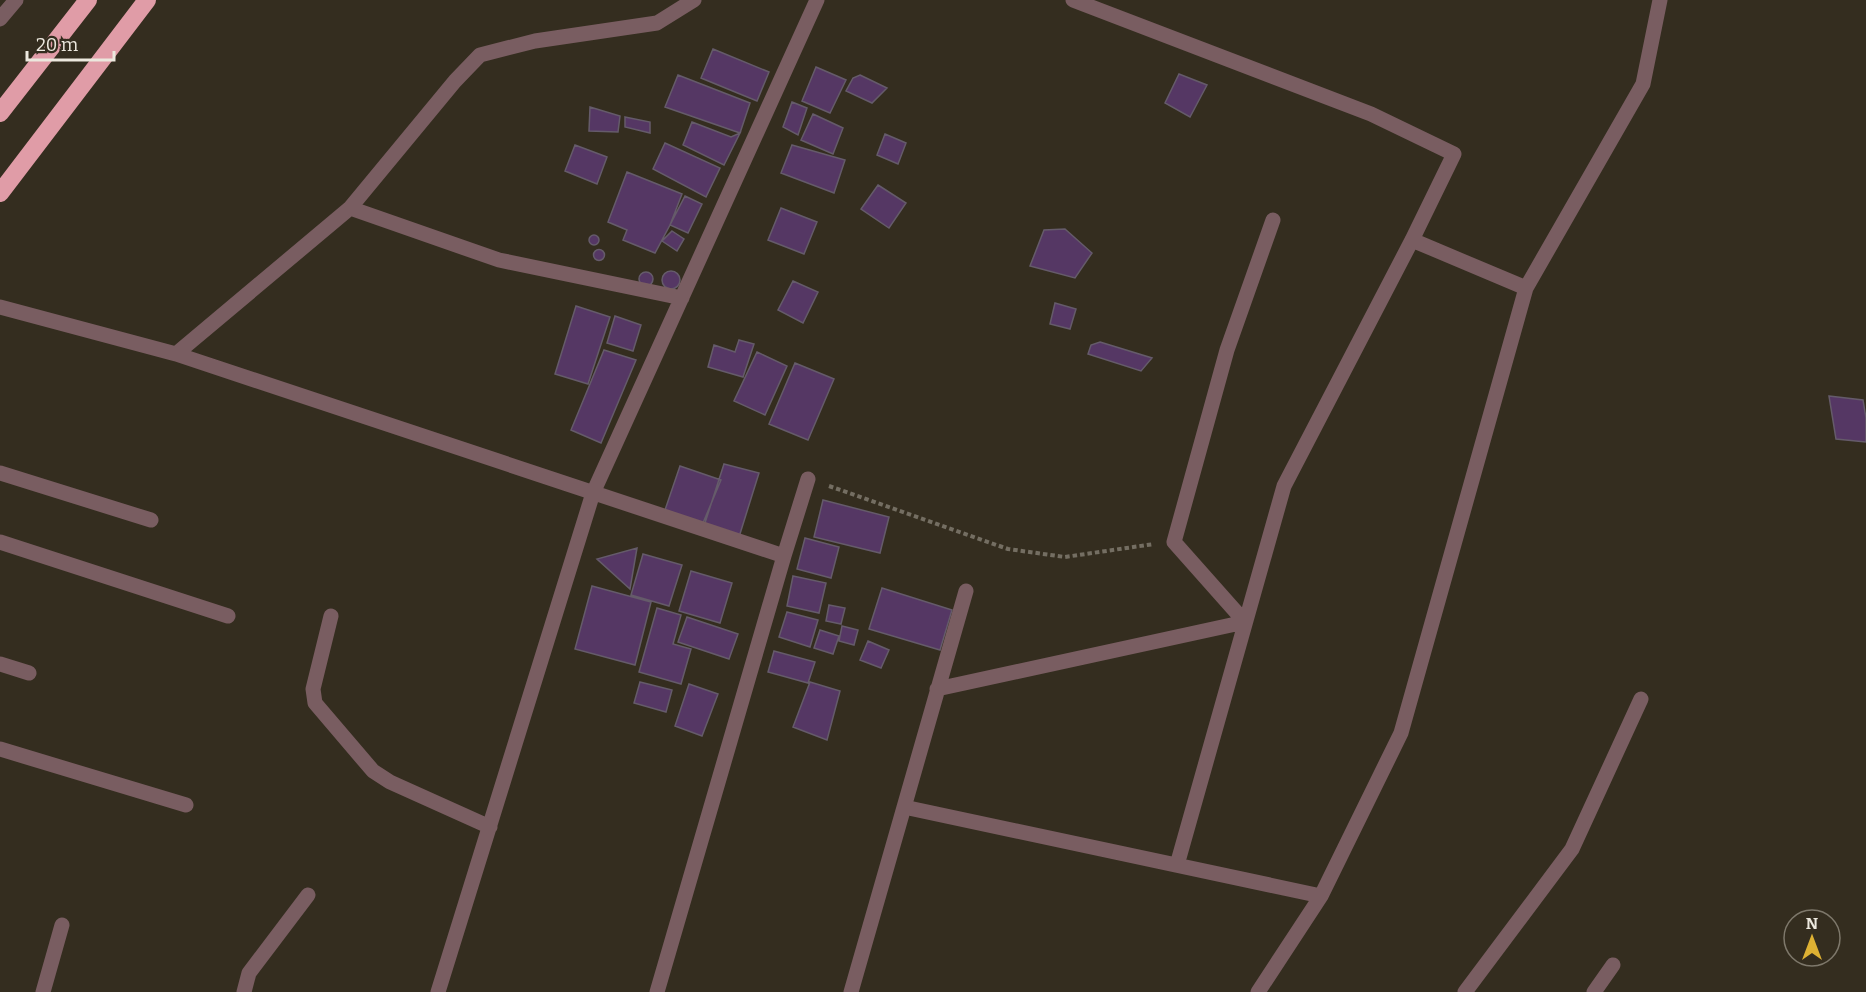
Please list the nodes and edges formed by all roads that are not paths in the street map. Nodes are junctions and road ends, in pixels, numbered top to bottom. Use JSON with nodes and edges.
{"nodes":[{"id":1,"x":16,"y":0,"type":"edge"},
{"id":2,"x":88,"y":0,"type":"edge"},
{"id":3,"x":147,"y":0,"type":"edge"},
{"id":4,"x":694,"y":0,"type":"edge"},
{"id":5,"x":817,"y":0,"type":"edge"},
{"id":6,"x":1073,"y":0,"type":"edge"},
{"id":7,"x":1660,"y":0,"type":"edge"},
{"id":8,"x":0,"y":19,"type":"edge"},
{"id":9,"x":0,"y":113,"type":"edge"},
{"id":10,"x":0,"y":194,"type":"edge"},
{"id":11,"x":350,"y":208,"type":"junction"},
{"id":12,"x":1273,"y":220,"type":"dead end"},
{"id":13,"x":1412,"y":240,"type":"junction"},
{"id":14,"x":1526,"y":288,"type":"junction"},
{"id":15,"x":682,"y":298,"type":"junction"},
{"id":16,"x":0,"y":307,"type":"edge"},
{"id":17,"x":176,"y":354,"type":"junction"},
{"id":18,"x":0,"y":473,"type":"edge"},
{"id":19,"x":808,"y":479,"type":"road end"},
{"id":20,"x":593,"y":493,"type":"junction"},
{"id":21,"x":151,"y":520,"type":"dead end"},
{"id":22,"x":0,"y":542,"type":"edge"},
{"id":23,"x":784,"y":556,"type":"junction"},
{"id":24,"x":966,"y":591,"type":"dead end"},
{"id":25,"x":228,"y":616,"type":"dead end"},
{"id":26,"x":331,"y":616,"type":"dead end"},
{"id":27,"x":1245,"y":622,"type":"junction"},
{"id":28,"x":0,"y":664,"type":"edge"},
{"id":29,"x":29,"y":673,"type":"dead end"},
{"id":30,"x":938,"y":690,"type":"junction"},
{"id":31,"x":1641,"y":699,"type":"dead end"},
{"id":32,"x":0,"y":749,"type":"edge"},
{"id":33,"x":186,"y":805,"type":"dead end"},
{"id":34,"x":904,"y":807,"type":"junction"},
{"id":35,"x":490,"y":827,"type":"junction"},
{"id":36,"x":1177,"y":865,"type":"junction"},
{"id":37,"x":308,"y":895,"type":"dead end"},
{"id":38,"x":1321,"y":896,"type":"junction"},
{"id":39,"x":62,"y":925,"type":"dead end"},
{"id":40,"x":1613,"y":965,"type":"dead end"},
{"id":41,"x":43,"y":992,"type":"edge"},
{"id":42,"x":244,"y":992,"type":"edge"},
{"id":43,"x":438,"y":992,"type":"edge"},
{"id":44,"x":657,"y":992,"type":"edge"},
{"id":45,"x":851,"y":992,"type":"edge"},
{"id":46,"x":1258,"y":992,"type":"edge"},
{"id":47,"x":1465,"y":992,"type":"edge"},
{"id":48,"x":1594,"y":992,"type":"edge"}],
"edges":[{"from":1,"to":8,"type":"street"},
{"from":2,"to":9,"type":"highway"},
{"from":3,"to":10,"type":"highway"},
{"from":4,"to":11,"type":"street"},
{"from":5,"to":15,"type":"street"},
{"from":6,"to":13,"type":"street"},
{"from":7,"to":14,"type":"street"},
{"from":11,"to":15,"type":"street"},
{"from":11,"to":17,"type":"street"},
{"from":12,"to":27,"type":"street"},
{"from":13,"to":14,"type":"street"},
{"from":13,"to":27,"type":"street"},
{"from":14,"to":38,"type":"street"},
{"from":15,"to":20,"type":"street"},
{"from":16,"to":17,"type":"street"},
{"from":17,"to":20,"type":"street"},
{"from":18,"to":21,"type":"street"},
{"from":19,"to":23,"type":"street"},
{"from":20,"to":23,"type":"street"},
{"from":20,"to":35,"type":"street"},
{"from":22,"to":25,"type":"street"},
{"from":23,"to":44,"type":"street"},
{"from":24,"to":30,"type":"street"},
{"from":26,"to":35,"type":"street"},
{"from":27,"to":30,"type":"street"},
{"from":27,"to":36,"type":"street"},
{"from":28,"to":29,"type":"street"},
{"from":30,"to":34,"type":"street"},
{"from":31,"to":47,"type":"street"},
{"from":32,"to":33,"type":"street"},
{"from":34,"to":36,"type":"street"},
{"from":34,"to":45,"type":"street"},
{"from":35,"to":43,"type":"street"},
{"from":36,"to":38,"type":"street"},
{"from":37,"to":42,"type":"street"},
{"from":38,"to":46,"type":"street"},
{"from":39,"to":41,"type":"street"},
{"from":40,"to":48,"type":"street"}]}
